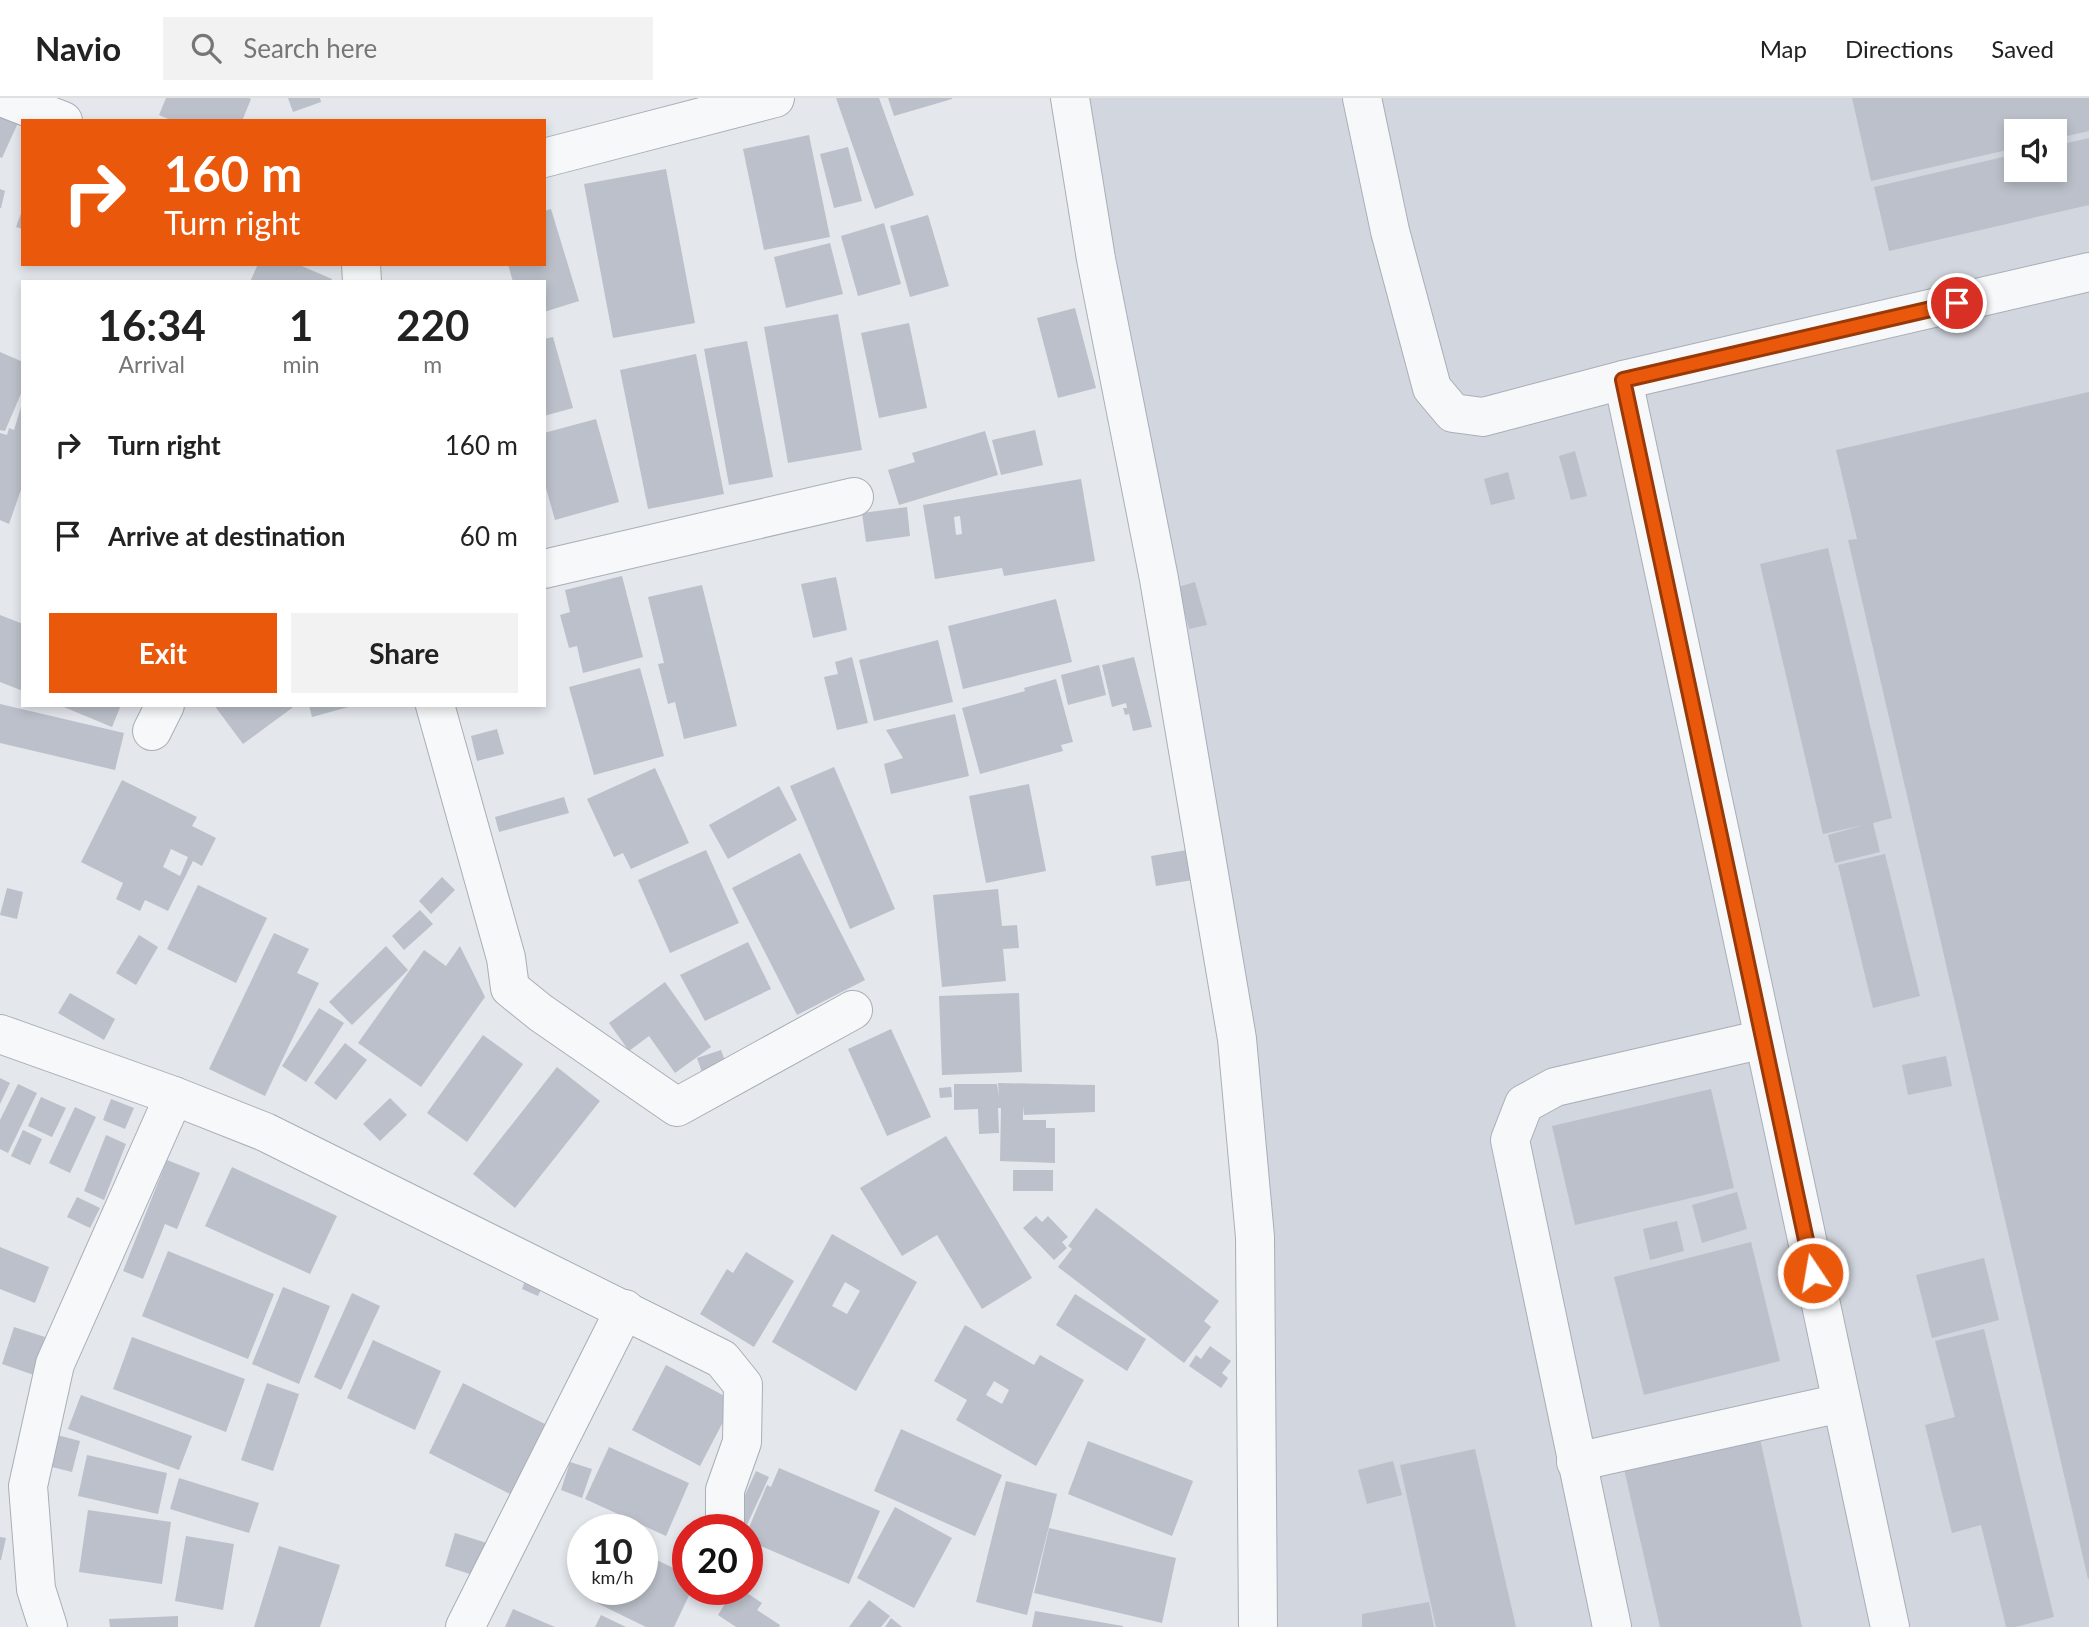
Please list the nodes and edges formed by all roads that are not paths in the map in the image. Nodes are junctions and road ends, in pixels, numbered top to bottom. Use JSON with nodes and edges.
{"nodes":[{"id":1,"x":775,"y":98,"type":"edge"},
{"id":2,"x":1070,"y":98,"type":"edge"},
{"id":3,"x":1362,"y":98,"type":"edge"},
{"id":4,"x":12,"y":100,"type":"edge"},
{"id":5,"x":58,"y":119,"type":"edge"},
{"id":6,"x":546,"y":157,"type":"edge"},
{"id":7,"x":2089,"y":272,"type":"edge"},
{"id":8,"x":1623,"y":380,"type":"junction"},
{"id":9,"x":854,"y":497,"type":"dead end"},
{"id":10,"x":546,"y":569,"type":"edge"},
{"id":11,"x":436,"y":707,"type":"edge"},
{"id":12,"x":853,"y":1010,"type":"dead end"},
{"id":13,"x":0,"y":1034,"type":"edge"},
{"id":14,"x":1764,"y":1039,"type":"junction"},
{"id":15,"x":174,"y":1096,"type":"junction"},
{"id":16,"x":625,"y":1309,"type":"junction"},
{"id":17,"x":1841,"y":1403,"type":"junction"},
{"id":18,"x":1576,"y":1462,"type":"junction"},
{"id":19,"x":725,"y":1514,"type":"edge"},
{"id":20,"x":48,"y":1627,"type":"edge"},
{"id":21,"x":465,"y":1627,"type":"edge"},
{"id":22,"x":1258,"y":1627,"type":"edge"},
{"id":23,"x":1612,"y":1627,"type":"edge"},
{"id":24,"x":1890,"y":1627,"type":"edge"}],
"edges":[{"from":1,"to":6,"type":"street"},
{"from":2,"to":22,"type":"street"},
{"from":3,"to":8,"type":"street"},
{"from":4,"to":5,"type":"street"},
{"from":7,"to":8,"type":"street"},
{"from":8,"to":14,"type":"street"},
{"from":9,"to":10,"type":"street"},
{"from":11,"to":12,"type":"street"},
{"from":13,"to":15,"type":"street"},
{"from":14,"to":17,"type":"street"},
{"from":14,"to":18,"type":"street"},
{"from":15,"to":16,"type":"street"},
{"from":15,"to":20,"type":"street"},
{"from":16,"to":19,"type":"street"},
{"from":16,"to":21,"type":"street"},
{"from":17,"to":18,"type":"street"},
{"from":17,"to":24,"type":"street"},
{"from":18,"to":23,"type":"street"}]}
